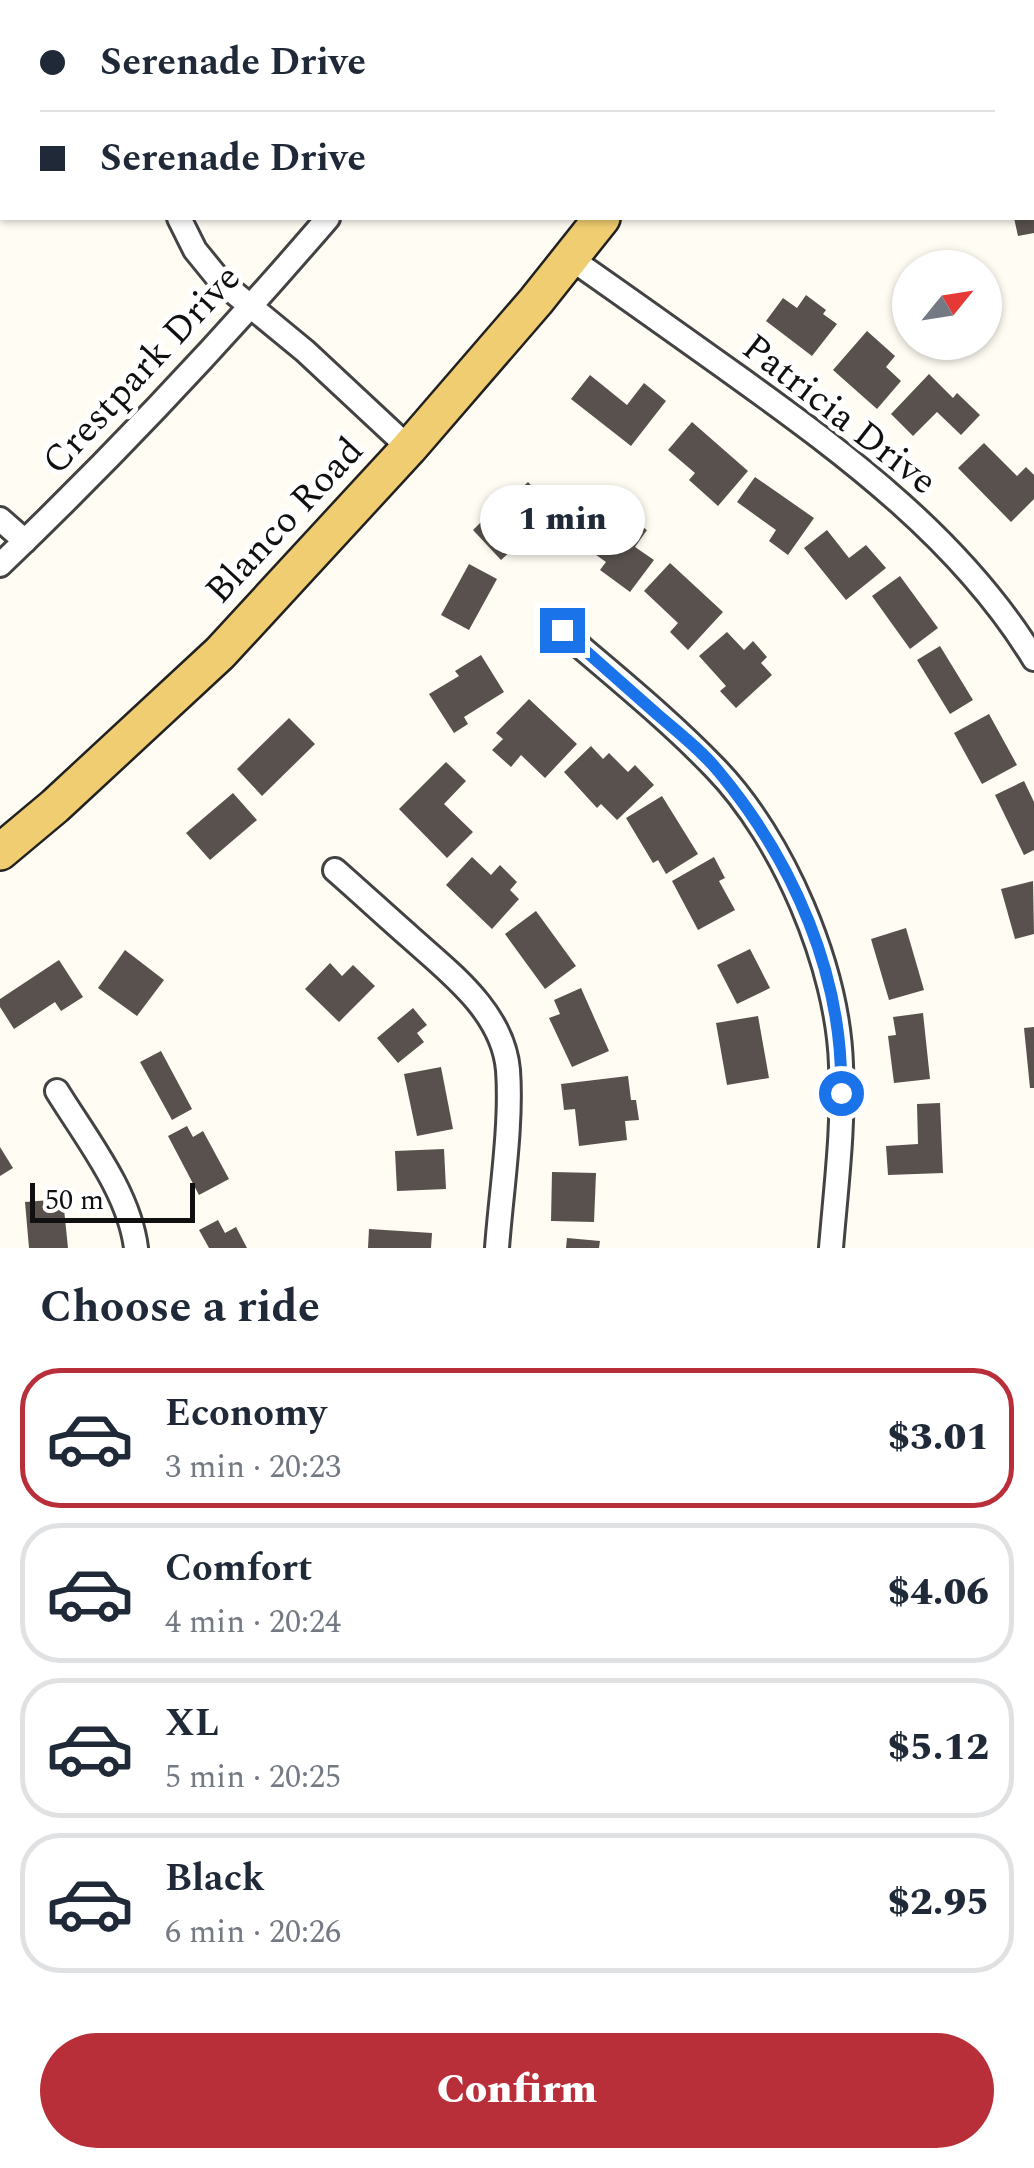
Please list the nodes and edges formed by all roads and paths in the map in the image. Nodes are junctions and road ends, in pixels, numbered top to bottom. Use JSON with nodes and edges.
{"nodes":[{"id":1,"x":180,"y":220,"type":"edge"},
{"id":2,"x":326,"y":220,"type":"edge"},
{"id":3,"x":600,"y":220,"type":"edge"},
{"id":4,"x":570,"y":258,"type":"junction"},
{"id":5,"x":252,"y":307,"type":"junction"},
{"id":6,"x":409,"y":448,"type":"junction"},
{"id":7,"x":0,"y":518,"type":"edge"},
{"id":8,"x":25,"y":541,"type":"junction"},
{"id":9,"x":0,"y":565,"type":"edge"},
{"id":10,"x":562,"y":630,"type":"dead end"},
{"id":11,"x":1034,"y":659,"type":"edge"},
{"id":12,"x":0,"y":852,"type":"edge"},
{"id":13,"x":334,"y":870,"type":"dead end"},
{"id":14,"x":57,"y":1091,"type":"dead end"},
{"id":15,"x":136,"y":1248,"type":"edge"},
{"id":16,"x":497,"y":1248,"type":"edge"},
{"id":17,"x":831,"y":1248,"type":"edge"}],
"edges":[{"from":1,"to":5,"type":"street"},
{"from":2,"to":5,"type":"street","name":"Crestpark Drive"},
{"from":3,"to":4,"type":"main road","name":"Blanco Road"},
{"from":4,"to":6,"type":"main road","name":"Blanco Road"},
{"from":4,"to":11,"type":"street","name":"Patricia Drive"},
{"from":5,"to":6,"type":"street"},
{"from":5,"to":8,"type":"street","name":"Crestpark Drive"},
{"from":6,"to":12,"type":"main road","name":"Blanco Road"},
{"from":7,"to":8,"type":"street"},
{"from":8,"to":9,"type":"street","name":"Crestpark Drive"},
{"from":10,"to":17,"type":"street"},
{"from":13,"to":16,"type":"street"},
{"from":14,"to":15,"type":"street"}]}
